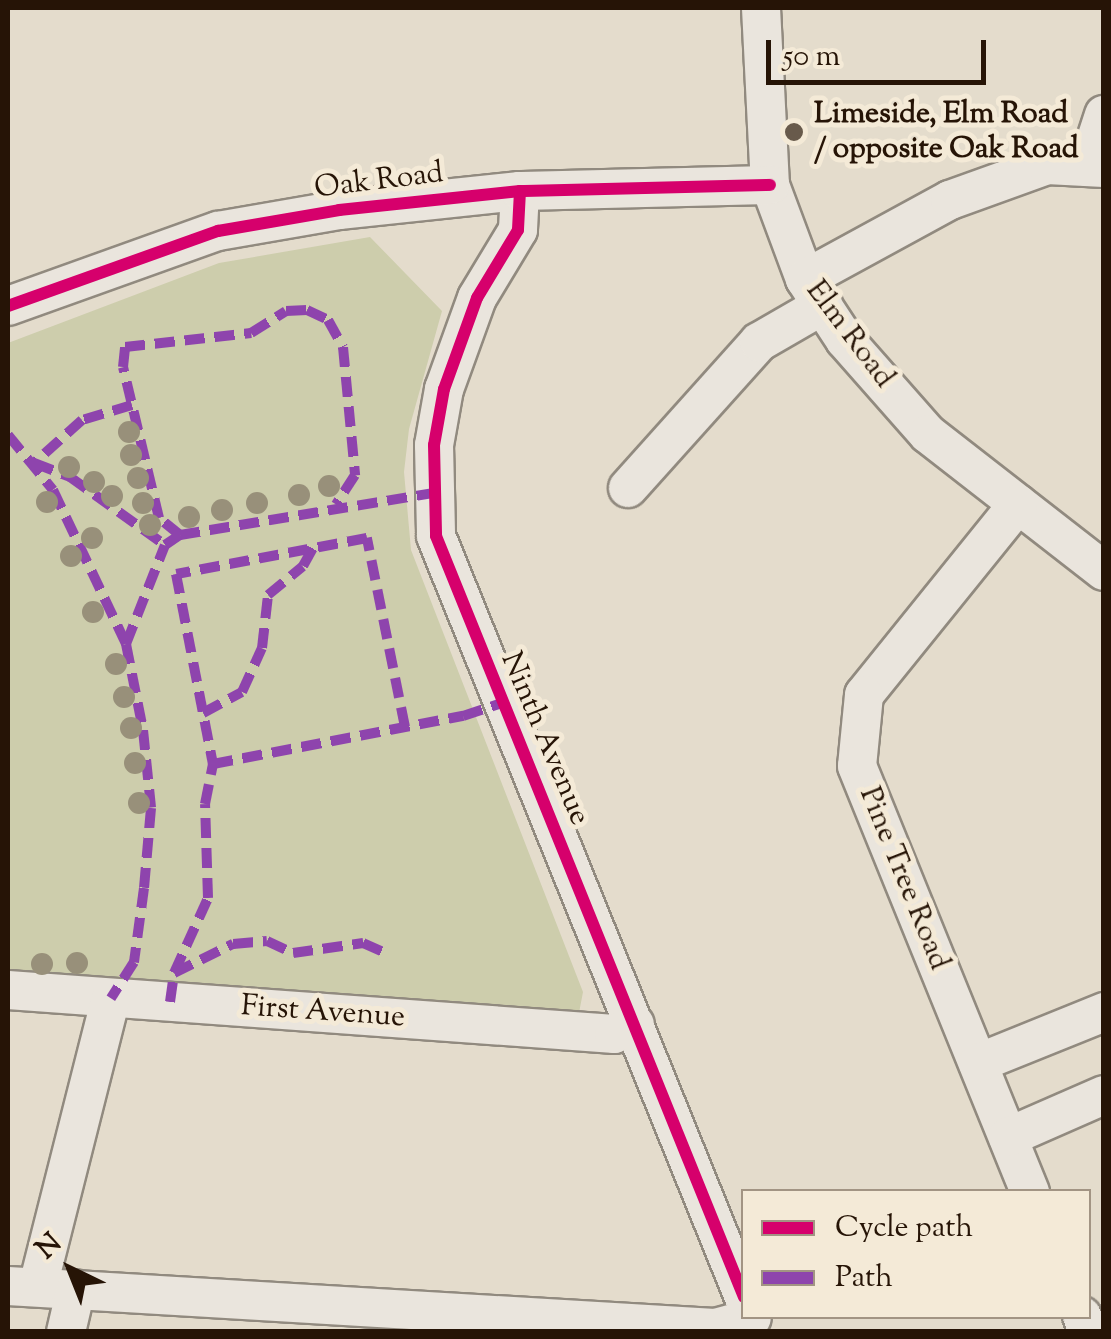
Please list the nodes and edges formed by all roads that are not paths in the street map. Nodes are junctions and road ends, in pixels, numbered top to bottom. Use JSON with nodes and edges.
{"nodes":[{"id":1,"x":760,"y":8,"type":"edge"},
{"id":2,"x":1104,"y":115,"type":"edge"},
{"id":3,"x":1095,"y":167,"type":"edge"},
{"id":4,"x":770,"y":185,"type":"junction"},
{"id":5,"x":520,"y":191,"type":"junction"},
{"id":6,"x":814,"y":292,"type":"junction"},
{"id":7,"x":8,"y":306,"type":"edge"},
{"id":8,"x":628,"y":488,"type":"dead end"},
{"id":9,"x":1018,"y":504,"type":"junction"},
{"id":10,"x":1104,"y":571,"type":"edge"},
{"id":11,"x":8,"y":990,"type":"edge"},
{"id":12,"x":110,"y":998,"type":"junction"},
{"id":13,"x":1104,"y":1012,"type":"edge"},
{"id":14,"x":636,"y":1024,"type":"junction"},
{"id":15,"x":978,"y":1062,"type":"junction"},
{"id":16,"x":1104,"y":1096,"type":"edge"},
{"id":17,"x":1008,"y":1137,"type":"junction"},
{"id":18,"x":1029,"y":1189,"type":"edge"},
{"id":19,"x":23,"y":1286,"type":"edge"},
{"id":20,"x":76,"y":1288,"type":"junction"},
{"id":21,"x":741,"y":1291,"type":"edge"},
{"id":22,"x":742,"y":1319,"type":"edge"},
{"id":23,"x":66,"y":1332,"type":"edge"}],
"edges":[{"from":1,"to":4,"type":"street","name":"Elm Road"},
{"from":2,"to":3,"type":"street"},
{"from":3,"to":6,"type":"street"},
{"from":4,"to":5,"type":"street","name":"Oak Road"},
{"from":4,"to":6,"type":"street","name":"Elm Road"},
{"from":5,"to":7,"type":"street","name":"Oak Road"},
{"from":5,"to":14,"type":"street","name":"Ninth Avenue"},
{"from":6,"to":8,"type":"street"},
{"from":6,"to":9,"type":"street","name":"Elm Road"},
{"from":9,"to":10,"type":"street","name":"Elm Road"},
{"from":9,"to":15,"type":"street","name":"Pine Tree Road"},
{"from":11,"to":12,"type":"street","name":"First Avenue"},
{"from":12,"to":14,"type":"street","name":"First Avenue"},
{"from":12,"to":19,"type":"street"},
{"from":13,"to":15,"type":"street"},
{"from":14,"to":21,"type":"street","name":"Ninth Avenue"},
{"from":15,"to":17,"type":"street","name":"Pine Tree Road"},
{"from":16,"to":17,"type":"street"},
{"from":17,"to":18,"type":"street","name":"Pine Tree Road"},
{"from":19,"to":20,"type":"street"},
{"from":20,"to":22,"type":"street"},
{"from":20,"to":23,"type":"street"}]}
